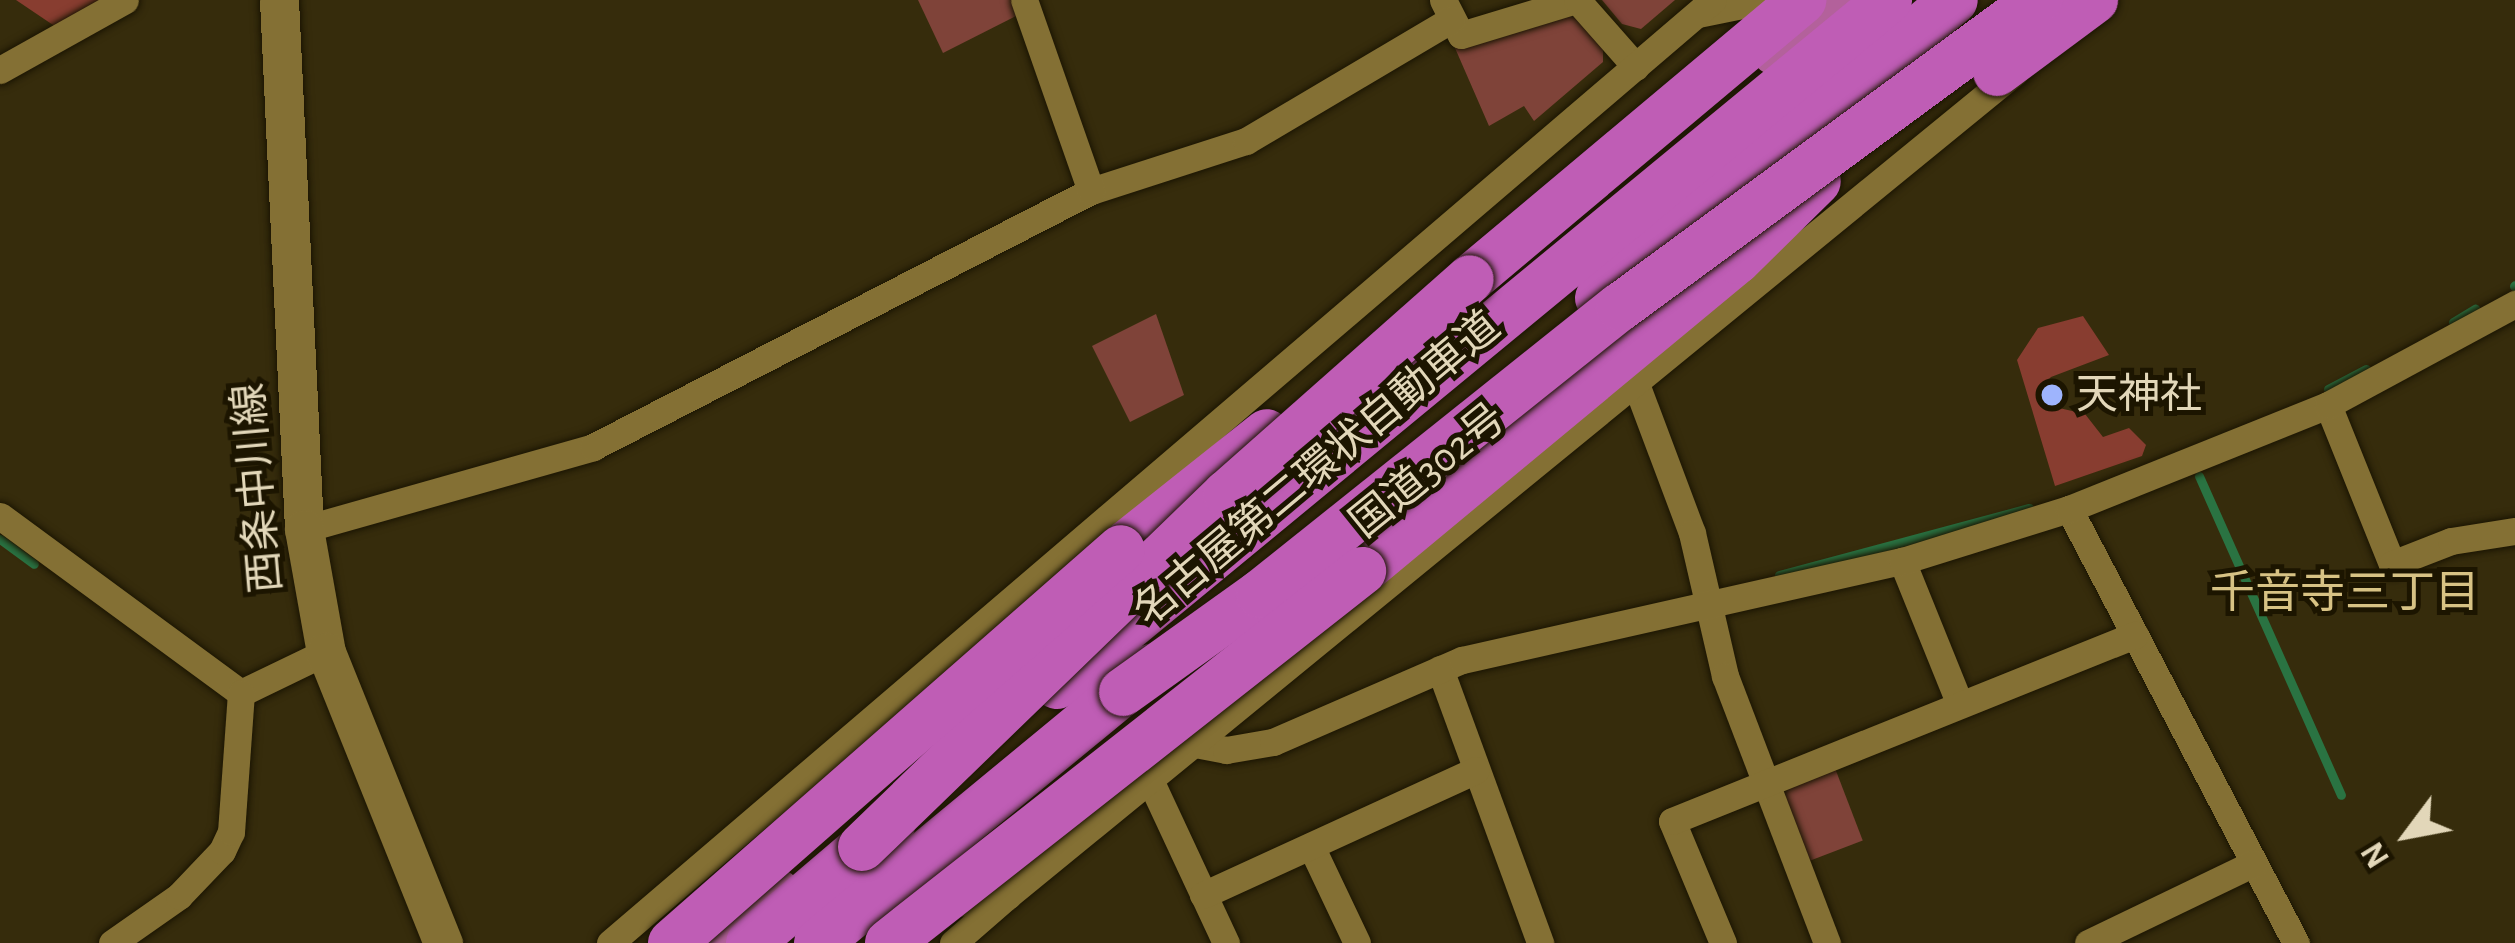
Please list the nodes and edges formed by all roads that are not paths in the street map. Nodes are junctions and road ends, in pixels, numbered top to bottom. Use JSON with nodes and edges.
{"nodes":[{"id":1,"x":125,"y":0,"type":"edge"},
{"id":2,"x":279,"y":0,"type":"edge"},
{"id":3,"x":1024,"y":0,"type":"edge"},
{"id":4,"x":1576,"y":0,"type":"edge"},
{"id":5,"x":1767,"y":0,"type":"edge"},
{"id":6,"x":1802,"y":0,"type":"edge"},
{"id":7,"x":1836,"y":0,"type":"edge"},
{"id":8,"x":1888,"y":0,"type":"edge"},
{"id":9,"x":1954,"y":0,"type":"edge"},
{"id":10,"x":2001,"y":0,"type":"edge"},
{"id":11,"x":2038,"y":0,"type":"edge"},
{"id":12,"x":2094,"y":0,"type":"edge"},
{"id":13,"x":2107,"y":0,"type":"edge"},
{"id":14,"x":1706,"y":7,"type":"edge"},
{"id":15,"x":1448,"y":9,"type":"edge"},
{"id":16,"x":1636,"y":67,"type":"junction"},
{"id":17,"x":0,"y":70,"type":"edge"},
{"id":18,"x":1091,"y":190,"type":"junction"},
{"id":19,"x":1775,"y":200,"type":"junction"},
{"id":20,"x":2515,"y":304,"type":"edge"},
{"id":21,"x":1474,"y":305,"type":"junction"},
{"id":22,"x":1636,"y":384,"type":"junction"},
{"id":23,"x":2328,"y":405,"type":"junction"},
{"id":24,"x":2069,"y":509,"type":"junction"},
{"id":25,"x":0,"y":516,"type":"edge"},
{"id":26,"x":304,"y":529,"type":"junction"},
{"id":27,"x":2515,"y":531,"type":"edge"},
{"id":28,"x":1902,"y":561,"type":"junction"},
{"id":29,"x":1706,"y":603,"type":"junction"},
{"id":30,"x":2135,"y":635,"type":"junction"},
{"id":31,"x":326,"y":652,"type":"junction"},
{"id":32,"x":1440,"y":669,"type":"junction"},
{"id":33,"x":1123,"y":692,"type":"junction"},
{"id":34,"x":241,"y":693,"type":"junction"},
{"id":35,"x":1959,"y":702,"type":"junction"},
{"id":36,"x":1195,"y":744,"type":"junction"},
{"id":37,"x":1476,"y":770,"type":"junction"},
{"id":38,"x":805,"y":776,"type":"junction"},
{"id":39,"x":1150,"y":780,"type":"junction"},
{"id":40,"x":1768,"y":783,"type":"junction"},
{"id":41,"x":1311,"y":846,"type":"junction"},
{"id":42,"x":862,"y":847,"type":"junction"},
{"id":43,"x":2254,"y":863,"type":"junction"},
{"id":44,"x":1007,"y":896,"type":"junction"},
{"id":45,"x":1203,"y":896,"type":"junction"},
{"id":46,"x":891,"y":927,"type":"edge"},
{"id":47,"x":729,"y":941,"type":"edge"},
{"id":48,"x":112,"y":943,"type":"edge"},
{"id":49,"x":443,"y":943,"type":"edge"},
{"id":50,"x":610,"y":943,"type":"edge"},
{"id":51,"x":672,"y":943,"type":"edge"},
{"id":52,"x":818,"y":943,"type":"edge"},
{"id":53,"x":855,"y":943,"type":"edge"},
{"id":54,"x":953,"y":943,"type":"edge"},
{"id":55,"x":1226,"y":943,"type":"edge"},
{"id":56,"x":1357,"y":943,"type":"edge"},
{"id":57,"x":1540,"y":943,"type":"edge"},
{"id":58,"x":1724,"y":943,"type":"edge"},
{"id":59,"x":1827,"y":943,"type":"edge"},
{"id":60,"x":2088,"y":943,"type":"edge"},
{"id":61,"x":2296,"y":943,"type":"edge"}],
"edges":[{"from":1,"to":17,"type":"street"},
{"from":2,"to":26,"type":"main road","name":"西条中川線"},
{"from":3,"to":18,"type":"street"},
{"from":4,"to":15,"type":"street"},
{"from":4,"to":16,"type":"street"},
{"from":5,"to":14,"type":"street"},
{"from":6,"to":42,"type":"highway","bridge":true},
{"from":7,"to":21,"type":"highway"},
{"from":8,"to":42,"type":"highway","name":"名古屋第二環状自動車道","bridge":true},
{"from":9,"to":33,"type":"highway","name":"名古屋第二環状自動車道","bridge":true},
{"from":10,"to":46,"type":"highway","name":"国道302号"},
{"from":10,"to":46,"type":"highway","bridge":true},
{"from":11,"to":19,"type":"highway","bridge":true},
{"from":12,"to":19,"type":"highway","bridge":true},
{"from":13,"to":22,"type":"street"},
{"from":14,"to":16,"type":"street"},
{"from":15,"to":18,"type":"street"},
{"from":16,"to":38,"type":"street"},
{"from":18,"to":26,"type":"street"},
{"from":19,"to":33,"type":"highway","bridge":true},
{"from":20,"to":23,"type":"street"},
{"from":21,"to":47,"type":"highway"},
{"from":21,"to":51,"type":"highway","bridge":true},
{"from":22,"to":29,"type":"street"},
{"from":22,"to":36,"type":"street"},
{"from":23,"to":24,"type":"street"},
{"from":23,"to":27,"type":"street"},
{"from":24,"to":28,"type":"street"},
{"from":24,"to":30,"type":"street"},
{"from":25,"to":34,"type":"street"},
{"from":26,"to":31,"type":"main road","name":"西条中川線"},
{"from":28,"to":29,"type":"street"},
{"from":28,"to":35,"type":"street"},
{"from":29,"to":32,"type":"street"},
{"from":29,"to":40,"type":"street"},
{"from":30,"to":35,"type":"street"},
{"from":30,"to":43,"type":"street"},
{"from":31,"to":34,"type":"street"},
{"from":31,"to":49,"type":"main road","name":"西条中川線"},
{"from":32,"to":36,"type":"street"},
{"from":32,"to":37,"type":"street"},
{"from":33,"to":52,"type":"highway","name":"名古屋第二環状自動車道"},
{"from":34,"to":48,"type":"street"},
{"from":35,"to":40,"type":"street"},
{"from":36,"to":39,"type":"street"},
{"from":37,"to":41,"type":"street"},
{"from":37,"to":57,"type":"street"},
{"from":38,"to":47,"type":"street"},
{"from":38,"to":50,"type":"street"},
{"from":39,"to":44,"type":"street"},
{"from":39,"to":45,"type":"street"},
{"from":40,"to":58,"type":"street"},
{"from":40,"to":59,"type":"street"},
{"from":41,"to":45,"type":"street"},
{"from":41,"to":56,"type":"street"},
{"from":42,"to":47,"type":"highway","name":"名古屋第二環状自動車道"},
{"from":43,"to":60,"type":"street"},
{"from":43,"to":61,"type":"street"},
{"from":44,"to":46,"type":"street"},
{"from":44,"to":54,"type":"street"},
{"from":45,"to":55,"type":"street"},
{"from":46,"to":53,"type":"highway","name":"国道302号"}]}
